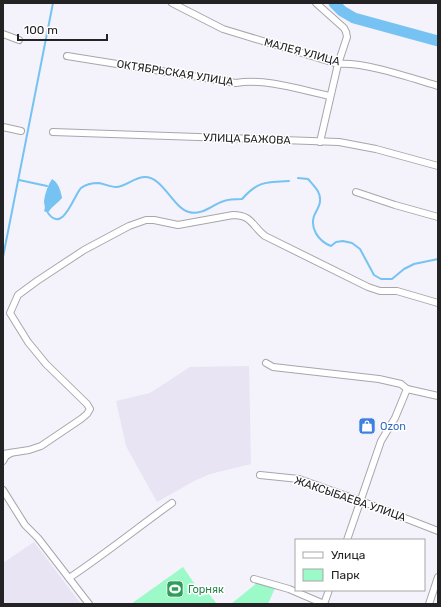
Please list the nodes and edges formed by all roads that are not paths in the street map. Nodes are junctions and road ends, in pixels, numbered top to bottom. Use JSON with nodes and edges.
{"nodes":[{"id":1,"x":172,"y":3,"type":"edge"},
{"id":2,"x":316,"y":3,"type":"edge"},
{"id":3,"x":3,"y":34,"type":"edge"},
{"id":4,"x":19,"y":40,"type":"dead end"},
{"id":5,"x":67,"y":56,"type":"dead end"},
{"id":6,"x":338,"y":64,"type":"junction"},
{"id":7,"x":438,"y":86,"type":"edge"},
{"id":8,"x":330,"y":96,"type":"junction"},
{"id":9,"x":3,"y":127,"type":"edge"},
{"id":10,"x":21,"y":131,"type":"dead end"},
{"id":11,"x":53,"y":132,"type":"dead end"},
{"id":12,"x":320,"y":142,"type":"junction"},
{"id":13,"x":438,"y":166,"type":"edge"},
{"id":14,"x":356,"y":192,"type":"dead end"},
{"id":15,"x":438,"y":217,"type":"edge"},
{"id":16,"x":438,"y":303,"type":"edge"},
{"id":17,"x":266,"y":363,"type":"dead end"},
{"id":18,"x":407,"y":389,"type":"junction"},
{"id":19,"x":438,"y":396,"type":"edge"},
{"id":20,"x":11,"y":453,"type":"junction"},
{"id":21,"x":3,"y":454,"type":"edge"},
{"id":22,"x":3,"y":460,"type":"edge"},
{"id":23,"x":260,"y":475,"type":"dead end"},
{"id":24,"x":3,"y":490,"type":"edge"},
{"id":25,"x":361,"y":501,"type":"junction"},
{"id":26,"x":172,"y":503,"type":"dead end"},
{"id":27,"x":438,"y":531,"type":"edge"},
{"id":28,"x":347,"y":539,"type":"edge"},
{"id":29,"x":438,"y":577,"type":"edge"},
{"id":30,"x":69,"y":578,"type":"junction"},
{"id":31,"x":254,"y":580,"type":"dead end"},
{"id":32,"x":329,"y":591,"type":"edge"},
{"id":33,"x":89,"y":604,"type":"edge"},
{"id":34,"x":324,"y":604,"type":"edge"},
{"id":35,"x":429,"y":604,"type":"edge"}],
"edges":[{"from":1,"to":6,"type":"street","name":"МАЛЕЯ УЛИЦА"},
{"from":2,"to":6,"type":"street"},
{"from":3,"to":4,"type":"street"},
{"from":5,"to":8,"type":"street","name":"ОКТЯБРЬСКАЯ УЛИЦА"},
{"from":6,"to":7,"type":"street","name":"МАЛЕЯ УЛИЦА"},
{"from":6,"to":8,"type":"street"},
{"from":8,"to":12,"type":"street"},
{"from":9,"to":10,"type":"street"},
{"from":11,"to":12,"type":"street","name":"УЛИЦА БАЖОВА"},
{"from":12,"to":13,"type":"street","name":"УЛИЦА БАЖОВА"},
{"from":14,"to":15,"type":"street"},
{"from":16,"to":20,"type":"street"},
{"from":17,"to":18,"type":"street"},
{"from":18,"to":19,"type":"street"},
{"from":18,"to":25,"type":"street"},
{"from":20,"to":21,"type":"street"},
{"from":20,"to":22,"type":"street"},
{"from":23,"to":25,"type":"street","name":"ЖАКСЫБАЕВА УЛИЦА"},
{"from":24,"to":30,"type":"street"},
{"from":25,"to":27,"type":"street","name":"ЖАКСЫБАЕВА УЛИЦА"},
{"from":25,"to":28,"type":"street"},
{"from":26,"to":30,"type":"street"},
{"from":29,"to":35,"type":"street"},
{"from":30,"to":33,"type":"street"},
{"from":31,"to":34,"type":"street"},
{"from":32,"to":34,"type":"street"}]}
